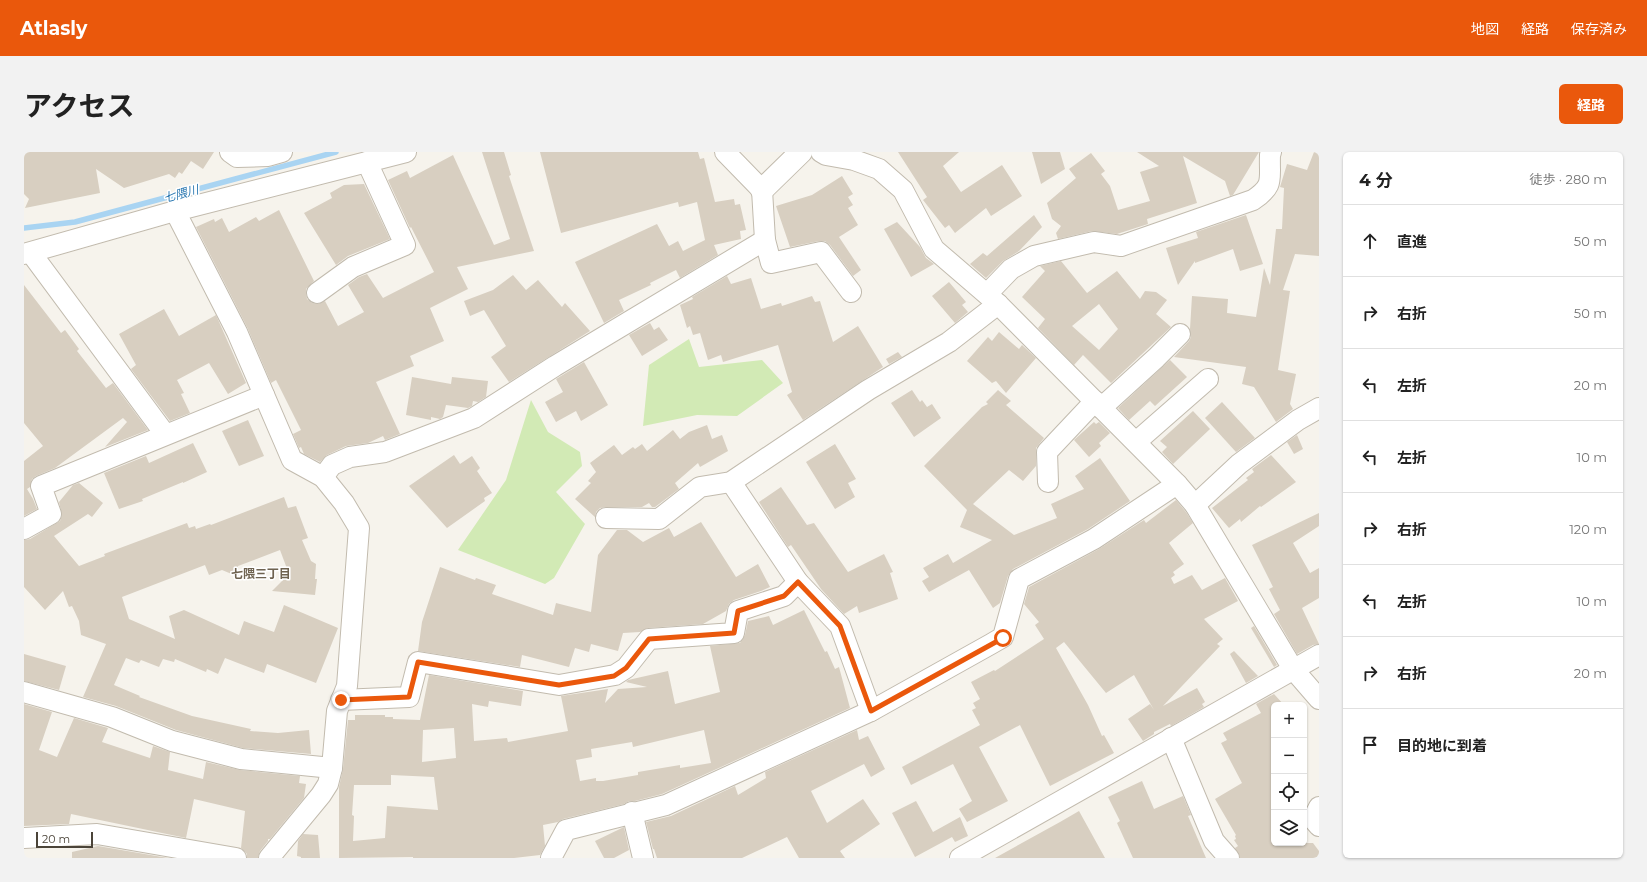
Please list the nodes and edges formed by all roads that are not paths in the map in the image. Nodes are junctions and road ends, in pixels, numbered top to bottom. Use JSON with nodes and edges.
{"nodes":[{"id":1,"x":230,"y":152,"type":"edge"},
{"id":2,"x":406,"y":152,"type":"edge"},
{"id":3,"x":725,"y":152,"type":"edge"},
{"id":4,"x":801,"y":152,"type":"edge"},
{"id":5,"x":821,"y":152,"type":"edge"},
{"id":6,"x":1271,"y":152,"type":"edge"},
{"id":7,"x":275,"y":154,"type":"edge"},
{"id":8,"x":377,"y":157,"type":"edge"},
{"id":9,"x":279,"y":184,"type":"junction"},
{"id":10,"x":762,"y":190,"type":"junction"},
{"id":11,"x":175,"y":211,"type":"junction"},
{"id":12,"x":765,"y":240,"type":"junction"},
{"id":13,"x":28,"y":254,"type":"edge"},
{"id":14,"x":851,"y":292,"type":"dead end"},
{"id":15,"x":318,"y":293,"type":"dead end"},
{"id":16,"x":992,"y":299,"type":"junction"},
{"id":17,"x":1180,"y":334,"type":"dead end"},
{"id":18,"x":1208,"y":379,"type":"dead end"},
{"id":19,"x":264,"y":395,"type":"junction"},
{"id":20,"x":1098,"y":405,"type":"junction"},
{"id":21,"x":1319,"y":408,"type":"edge"},
{"id":22,"x":165,"y":434,"type":"junction"},
{"id":23,"x":1136,"y":442,"type":"junction"},
{"id":24,"x":323,"y":477,"type":"junction"},
{"id":25,"x":731,"y":482,"type":"junction"},
{"id":26,"x":1048,"y":482,"type":"dead end"},
{"id":27,"x":1177,"y":484,"type":"junction"},
{"id":28,"x":1196,"y":504,"type":"junction"},
{"id":29,"x":606,"y":518,"type":"dead end"},
{"id":30,"x":24,"y":529,"type":"edge"},
{"id":31,"x":798,"y":582,"type":"junction"},
{"id":32,"x":1319,"y":655,"type":"edge"},
{"id":33,"x":1293,"y":669,"type":"junction"},
{"id":34,"x":24,"y":692,"type":"edge"},
{"id":35,"x":1319,"y":699,"type":"edge"},
{"id":36,"x":341,"y":700,"type":"junction"},
{"id":37,"x":871,"y":711,"type":"junction"},
{"id":38,"x":1171,"y":738,"type":"junction"},
{"id":39,"x":332,"y":768,"type":"junction"},
{"id":40,"x":1319,"y":806,"type":"edge"},
{"id":41,"x":632,"y":812,"type":"junction"},
{"id":42,"x":1319,"y":826,"type":"edge"},
{"id":43,"x":24,"y":838,"type":"edge"},
{"id":44,"x":236,"y":858,"type":"edge"},
{"id":45,"x":269,"y":858,"type":"edge"},
{"id":46,"x":551,"y":858,"type":"edge"},
{"id":47,"x":643,"y":858,"type":"edge"},
{"id":48,"x":960,"y":858,"type":"edge"},
{"id":49,"x":1229,"y":858,"type":"edge"}],
"edges":[{"from":1,"to":7,"type":"street"},
{"from":2,"to":8,"type":"street"},
{"from":3,"to":10,"type":"street"},
{"from":4,"to":10,"type":"street"},
{"from":5,"to":16,"type":"street"},
{"from":6,"to":16,"type":"street"},
{"from":7,"to":9,"type":"street"},
{"from":8,"to":9,"type":"street"},
{"from":8,"to":15,"type":"street"},
{"from":9,"to":11,"type":"street"},
{"from":10,"to":12,"type":"street"},
{"from":11,"to":13,"type":"street"},
{"from":11,"to":19,"type":"street"},
{"from":12,"to":14,"type":"street"},
{"from":12,"to":24,"type":"street"},
{"from":13,"to":22,"type":"street"},
{"from":16,"to":20,"type":"street"},
{"from":16,"to":25,"type":"street"},
{"from":17,"to":20,"type":"street"},
{"from":18,"to":23,"type":"street"},
{"from":19,"to":22,"type":"street"},
{"from":19,"to":24,"type":"street"},
{"from":20,"to":23,"type":"street"},
{"from":20,"to":26,"type":"street"},
{"from":21,"to":28,"type":"street"},
{"from":22,"to":30,"type":"street"},
{"from":23,"to":27,"type":"street"},
{"from":24,"to":36,"type":"street"},
{"from":25,"to":29,"type":"street"},
{"from":25,"to":31,"type":"street"},
{"from":27,"to":28,"type":"street"},
{"from":27,"to":37,"type":"street"},
{"from":28,"to":33,"type":"street"},
{"from":31,"to":36,"type":"street"},
{"from":31,"to":37,"type":"street"},
{"from":32,"to":33,"type":"street"},
{"from":33,"to":35,"type":"street"},
{"from":33,"to":38,"type":"street"},
{"from":34,"to":39,"type":"street"},
{"from":36,"to":39,"type":"street"},
{"from":37,"to":41,"type":"street"},
{"from":38,"to":48,"type":"street"},
{"from":38,"to":49,"type":"street"},
{"from":39,"to":45,"type":"street"},
{"from":40,"to":42,"type":"street"},
{"from":41,"to":46,"type":"street"},
{"from":41,"to":47,"type":"street"},
{"from":43,"to":44,"type":"street"}]}
